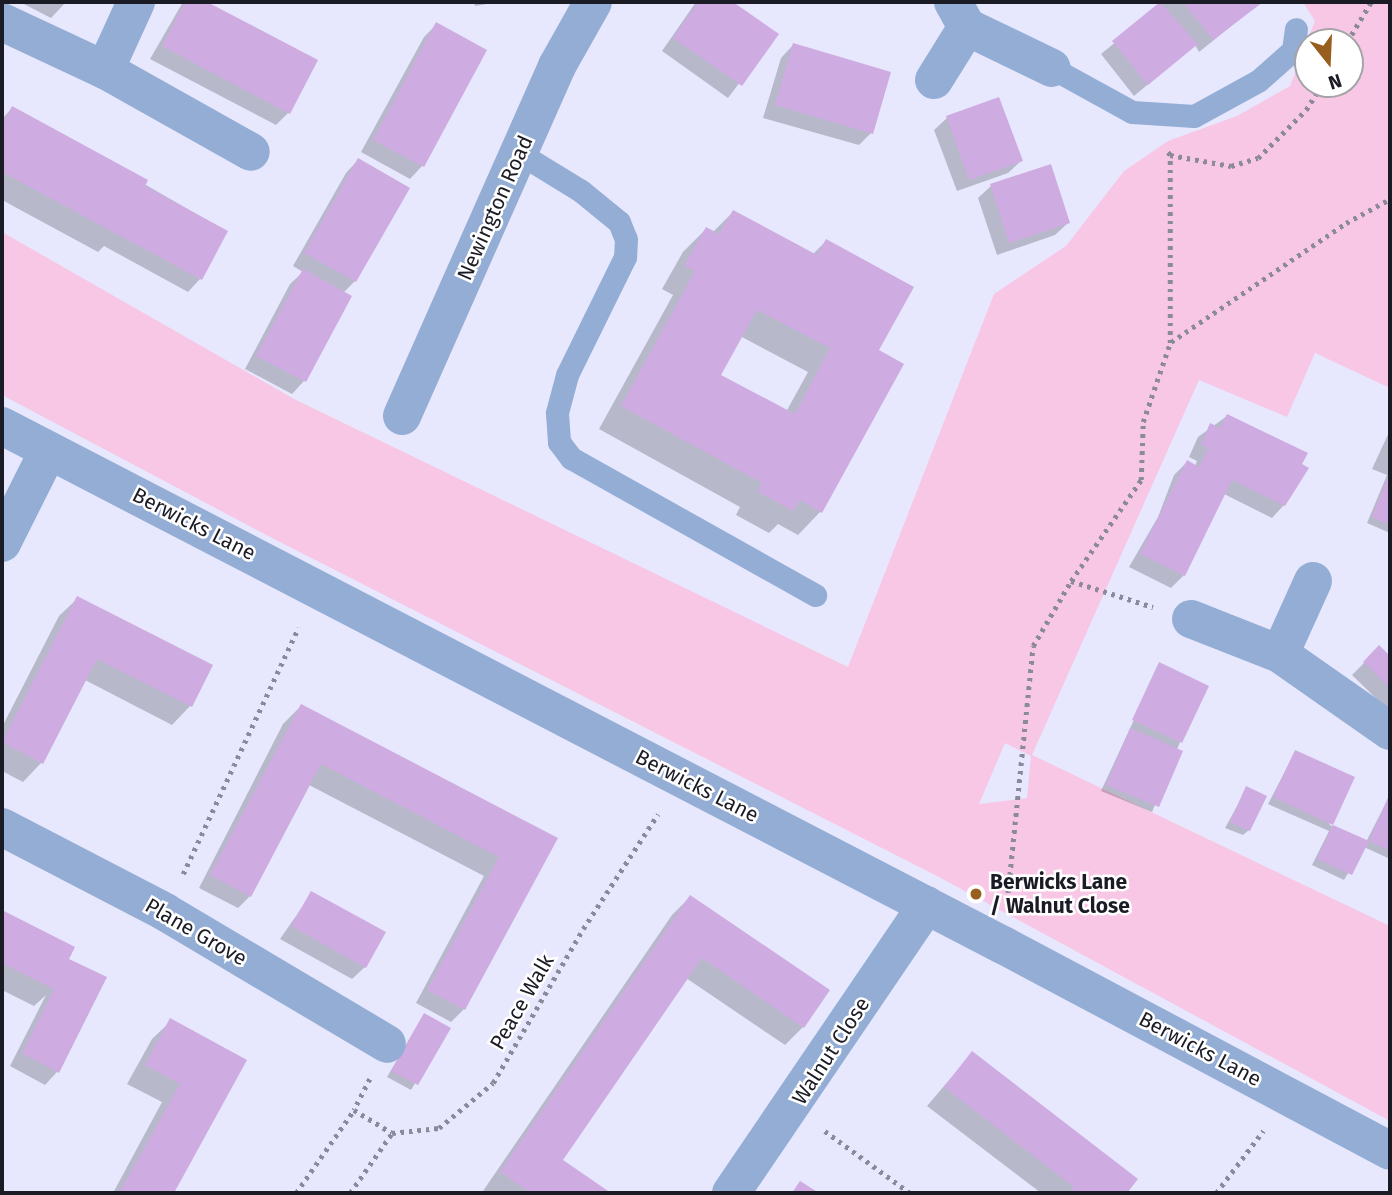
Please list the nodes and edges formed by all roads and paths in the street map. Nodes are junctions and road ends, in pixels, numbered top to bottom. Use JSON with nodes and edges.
{"nodes":[{"id":1,"x":136,"y":2,"type":"edge"},
{"id":2,"x":593,"y":2,"type":"edge"},
{"id":3,"x":1371,"y":2,"type":"edge"},
{"id":4,"x":960,"y":14,"type":"edge"},
{"id":5,"x":2,"y":22,"type":"edge"},
{"id":6,"x":1355,"y":28,"type":"edge"},
{"id":7,"x":1294,"y":43,"type":"edge"},
{"id":8,"x":1052,"y":68,"type":"joint"},
{"id":9,"x":105,"y":70,"type":"junction"},
{"id":10,"x":934,"y":80,"type":"dead end"},
{"id":11,"x":1313,"y":98,"type":"edge"},
{"id":12,"x":1132,"y":112,"type":"junction"},
{"id":13,"x":251,"y":152,"type":"dead end"},
{"id":14,"x":519,"y":153,"type":"junction"},
{"id":15,"x":1170,"y":155,"type":"junction"},
{"id":16,"x":1390,"y":200,"type":"edge"},
{"id":17,"x":1170,"y":343,"type":"junction"},
{"id":18,"x":401,"y":416,"type":"dead end"},
{"id":19,"x":2,"y":426,"type":"edge"},
{"id":20,"x":48,"y":451,"type":"junction"},
{"id":21,"x":2,"y":542,"type":"edge"},
{"id":22,"x":1071,"y":581,"type":"junction"},
{"id":23,"x":1313,"y":581,"type":"dead end"},
{"id":24,"x":316,"y":588,"type":"junction"},
{"id":25,"x":815,"y":595,"type":"dead end"},
{"id":26,"x":1191,"y":620,"type":"joint"},
{"id":27,"x":1280,"y":654,"type":"junction"},
{"id":28,"x":1390,"y":731,"type":"edge"},
{"id":29,"x":682,"y":779,"type":"junction"},
{"id":30,"x":2,"y":827,"type":"edge"},
{"id":31,"x":927,"y":905,"type":"junction"},
{"id":32,"x":165,"y":912,"type":"junction"},
{"id":33,"x":1003,"y":945,"type":"junction"},
{"id":34,"x":387,"y":1044,"type":"joint"},
{"id":35,"x":1289,"y":1097,"type":"junction"},
{"id":36,"x":793,"y":1108,"type":"junction"},
{"id":37,"x":354,"y":1110,"type":"junction"},
{"id":38,"x":392,"y":1133,"type":"junction"},
{"id":39,"x":1390,"y":1152,"type":"edge"},
{"id":40,"x":296,"y":1193,"type":"edge"},
{"id":41,"x":350,"y":1193,"type":"edge"},
{"id":42,"x":731,"y":1193,"type":"edge"},
{"id":43,"x":910,"y":1193,"type":"edge"},
{"id":44,"x":1216,"y":1193,"type":"edge"}],
"edges":[{"from":1,"to":9,"type":"street"},
{"from":2,"to":14,"type":"street","name":"Newington Road"},
{"from":3,"to":6,"type":"path"},
{"from":4,"to":8,"type":"street"},
{"from":4,"to":10,"type":"street"},
{"from":5,"to":9,"type":"street"},
{"from":7,"to":12,"type":"lane"},
{"from":8,"to":12,"type":"lane"},
{"from":9,"to":13,"type":"street"},
{"from":11,"to":15,"type":"path"},
{"from":12,"to":15,"type":"path"},
{"from":14,"to":18,"type":"street","name":"Newington Road"},
{"from":14,"to":25,"type":"lane"},
{"from":15,"to":17,"type":"path"},
{"from":16,"to":17,"type":"path"},
{"from":17,"to":22,"type":"path"},
{"from":19,"to":20,"type":"street","name":"Berwicks Lane"},
{"from":20,"to":21,"type":"street"},
{"from":20,"to":24,"type":"street","name":"Berwicks Lane"},
{"from":22,"to":26,"type":"path"},
{"from":22,"to":33,"type":"path"},
{"from":23,"to":27,"type":"street"},
{"from":24,"to":29,"type":"street","name":"Berwicks Lane"},
{"from":24,"to":32,"type":"path"},
{"from":26,"to":27,"type":"street"},
{"from":27,"to":28,"type":"street"},
{"from":29,"to":31,"type":"street","name":"Berwicks Lane"},
{"from":29,"to":38,"type":"path","name":"Peace Walk"},
{"from":30,"to":32,"type":"street","name":"Plane Grove"},
{"from":31,"to":33,"type":"street","name":"Berwicks Lane"},
{"from":31,"to":36,"type":"street","name":"Walnut Close"},
{"from":32,"to":34,"type":"street","name":"Plane Grove"},
{"from":33,"to":35,"type":"street","name":"Berwicks Lane"},
{"from":34,"to":37,"type":"path"},
{"from":35,"to":39,"type":"street","name":"Berwicks Lane"},
{"from":35,"to":44,"type":"path"},
{"from":36,"to":42,"type":"street","name":"Walnut Close"},
{"from":36,"to":43,"type":"path"},
{"from":37,"to":38,"type":"path"},
{"from":37,"to":40,"type":"path"},
{"from":38,"to":41,"type":"path"}]}
